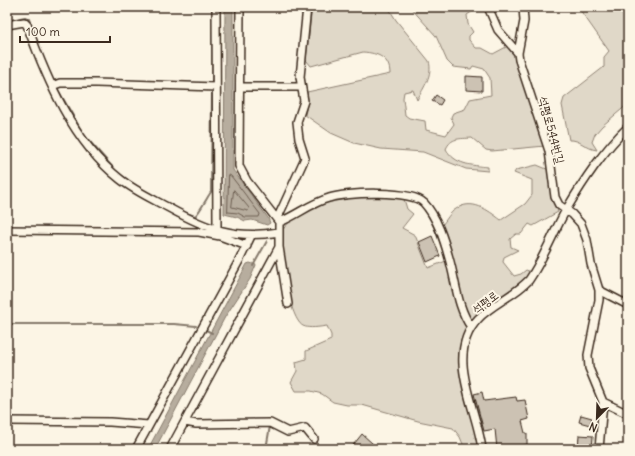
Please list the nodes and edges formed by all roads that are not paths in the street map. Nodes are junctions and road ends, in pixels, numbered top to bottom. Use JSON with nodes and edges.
{"nodes":[{"id":1,"x":216,"y":7,"type":"edge"},
{"id":2,"x":240,"y":7,"type":"edge"},
{"id":3,"x":307,"y":7,"type":"edge"},
{"id":4,"x":488,"y":7,"type":"edge"},
{"id":5,"x":523,"y":7,"type":"edge"},
{"id":6,"x":7,"y":25,"type":"edge"},
{"id":7,"x":518,"y":53,"type":"junction"},
{"id":8,"x":52,"y":86,"type":"junction"},
{"id":9,"x":301,"y":86,"type":"junction"},
{"id":10,"x":216,"y":87,"type":"junction"},
{"id":11,"x":240,"y":87,"type":"junction"},
{"id":12,"x":628,"y":127,"type":"edge"},
{"id":13,"x":566,"y":211,"type":"junction"},
{"id":14,"x":280,"y":222,"type":"junction"},
{"id":15,"x":7,"y":230,"type":"edge"},
{"id":16,"x":217,"y":230,"type":"junction"},
{"id":17,"x":279,"y":232,"type":"junction"},
{"id":18,"x":251,"y":236,"type":"junction"},
{"id":19,"x":247,"y":246,"type":"junction"},
{"id":20,"x":279,"y":247,"type":"junction"},
{"id":21,"x":599,"y":290,"type":"junction"},
{"id":22,"x":624,"y":303,"type":"dead end"},
{"id":23,"x":288,"y":304,"type":"dead end"},
{"id":24,"x":471,"y":327,"type":"junction"},
{"id":25,"x":603,"y":402,"type":"junction"},
{"id":26,"x":628,"y":414,"type":"edge"},
{"id":27,"x":7,"y":421,"type":"edge"},
{"id":28,"x":185,"y":422,"type":"junction"},
{"id":29,"x":149,"y":425,"type":"junction"},
{"id":30,"x":314,"y":439,"type":"dead end"},
{"id":31,"x":136,"y":449,"type":"edge"},
{"id":32,"x":170,"y":449,"type":"edge"},
{"id":33,"x":482,"y":449,"type":"edge"},
{"id":34,"x":599,"y":449,"type":"edge"}],
"edges":[{"from":1,"to":10,"type":"street"},
{"from":2,"to":11,"type":"street"},
{"from":3,"to":9,"type":"street"},
{"from":4,"to":7,"type":"street","name":"석평로544번길"},
{"from":5,"to":7,"type":"street","name":"석평로544번길"},
{"from":6,"to":8,"type":"street"},
{"from":7,"to":13,"type":"street","name":"석평로544번길"},
{"from":8,"to":10,"type":"street"},
{"from":8,"to":16,"type":"street"},
{"from":9,"to":11,"type":"street"},
{"from":9,"to":14,"type":"street"},
{"from":10,"to":16,"type":"street"},
{"from":11,"to":14,"type":"street"},
{"from":12,"to":13,"type":"street","name":"석평로"},
{"from":13,"to":21,"type":"street"},
{"from":13,"to":24,"type":"street","name":"석평로"},
{"from":14,"to":17,"type":"street"},
{"from":14,"to":24,"type":"street"},
{"from":15,"to":19,"type":"street"},
{"from":16,"to":18,"type":"street"},
{"from":17,"to":18,"type":"street"},
{"from":17,"to":20,"type":"street"},
{"from":18,"to":19,"type":"street"},
{"from":19,"to":29,"type":"street"},
{"from":20,"to":23,"type":"street"},
{"from":20,"to":28,"type":"street"},
{"from":21,"to":22,"type":"street"},
{"from":21,"to":25,"type":"street"},
{"from":24,"to":33,"type":"street","name":"석평로"},
{"from":25,"to":26,"type":"street"},
{"from":25,"to":34,"type":"street"},
{"from":27,"to":29,"type":"street"},
{"from":28,"to":30,"type":"street"},
{"from":28,"to":32,"type":"street"},
{"from":29,"to":31,"type":"street"}]}
